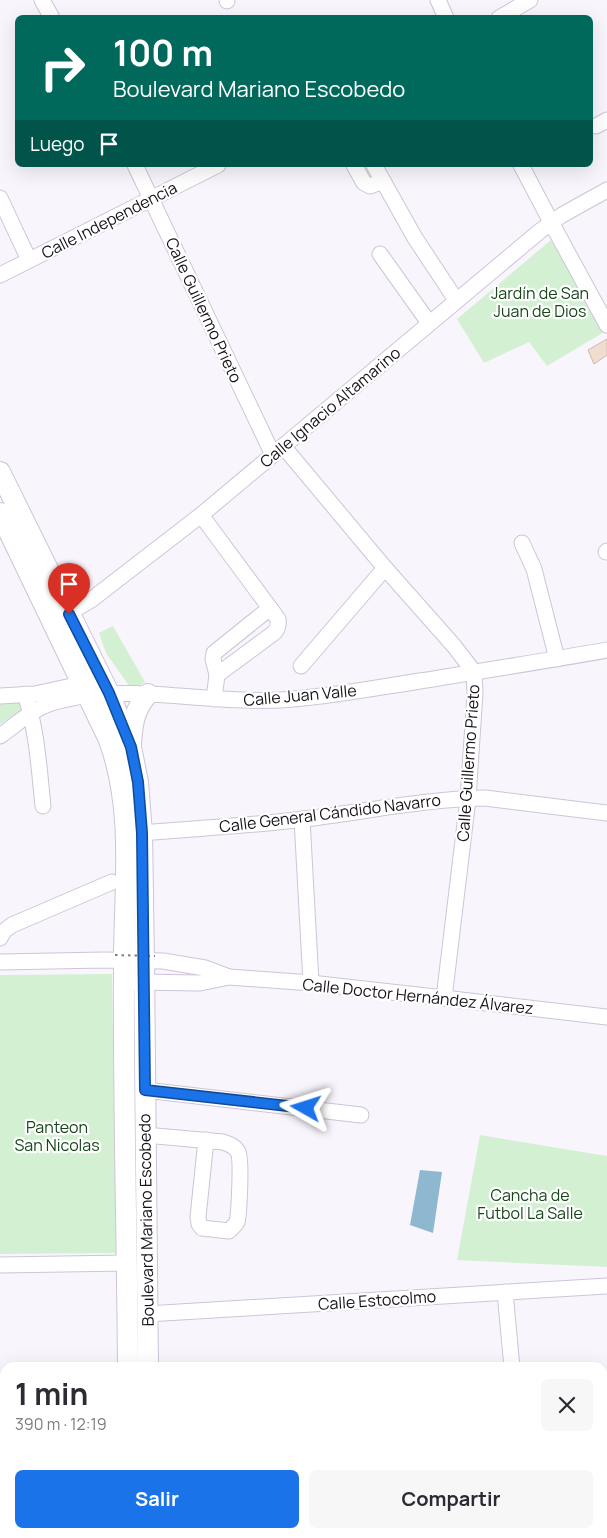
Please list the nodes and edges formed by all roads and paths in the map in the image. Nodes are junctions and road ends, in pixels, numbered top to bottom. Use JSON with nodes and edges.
{"nodes":[{"id":1,"x":42,"y":0,"type":"edge"},
{"id":2,"x":438,"y":0,"type":"edge"},
{"id":3,"x":530,"y":0,"type":"edge"},
{"id":4,"x":50,"y":15,"type":"edge"},
{"id":5,"x":445,"y":15,"type":"edge"},
{"id":6,"x":505,"y":15,"type":"edge"},
{"id":7,"x":137,"y":167,"type":"edge"},
{"id":8,"x":214,"y":167,"type":"edge"},
{"id":9,"x":355,"y":167,"type":"edge"},
{"id":10,"x":375,"y":167,"type":"edge"},
{"id":11,"x":522,"y":167,"type":"edge"},
{"id":12,"x":383,"y":181,"type":"junction"},
{"id":13,"x":607,"y":190,"type":"edge"},
{"id":14,"x":0,"y":198,"type":"edge"},
{"id":15,"x":152,"y":199,"type":"junction"},
{"id":16,"x":551,"y":222,"type":"junction"},
{"id":17,"x":380,"y":254,"type":"dead end"},
{"id":18,"x":29,"y":260,"type":"junction"},
{"id":19,"x":0,"y":275,"type":"edge"},
{"id":20,"x":456,"y":300,"type":"junction"},
{"id":21,"x":606,"y":320,"type":"edge"},
{"id":22,"x":429,"y":323,"type":"junction"},
{"id":23,"x":278,"y":451,"type":"junction"},
{"id":24,"x":0,"y":472,"type":"edge"},
{"id":25,"x":0,"y":513,"type":"edge"},
{"id":26,"x":201,"y":515,"type":"junction"},
{"id":27,"x":522,"y":543,"type":"dead end"},
{"id":28,"x":385,"y":568,"type":"junction"},
{"id":29,"x":270,"y":608,"type":"junction"},
{"id":30,"x":60,"y":618,"type":"junction"},
{"id":31,"x":607,"y":650,"type":"edge"},
{"id":32,"x":557,"y":659,"type":"junction"},
{"id":33,"x":301,"y":666,"type":"dead end"},
{"id":34,"x":474,"y":672,"type":"junction"},
{"id":35,"x":217,"y":674,"type":"junction"},
{"id":36,"x":95,"y":688,"type":"junction"},
{"id":37,"x":25,"y":694,"type":"junction"},
{"id":38,"x":148,"y":694,"type":"junction"},
{"id":39,"x":0,"y":696,"type":"edge"},
{"id":40,"x":214,"y":699,"type":"junction"},
{"id":41,"x":31,"y":713,"type":"junction"},
{"id":42,"x":0,"y":736,"type":"edge"},
{"id":43,"x":131,"y":747,"type":"junction"},
{"id":44,"x":468,"y":799,"type":"junction"},
{"id":45,"x":43,"y":806,"type":"dead end"},
{"id":46,"x":607,"y":813,"type":"edge"},
{"id":47,"x":302,"y":819,"type":"junction"},
{"id":48,"x":142,"y":833,"type":"junction"},
{"id":49,"x":112,"y":882,"type":"dead end"},
{"id":50,"x":0,"y":938,"type":"edge"},
{"id":51,"x":119,"y":957,"type":"junction"},
{"id":52,"x":149,"y":958,"type":"junction"},
{"id":53,"x":0,"y":962,"type":"edge"},
{"id":54,"x":229,"y":977,"type":"junction"},
{"id":55,"x":124,"y":982,"type":"junction"},
{"id":56,"x":144,"y":982,"type":"junction"},
{"id":57,"x":311,"y":984,"type":"junction"},
{"id":58,"x":444,"y":998,"type":"junction"},
{"id":59,"x":607,"y":1018,"type":"edge"},
{"id":60,"x":145,"y":1090,"type":"junction"},
{"id":61,"x":361,"y":1115,"type":"dead end"},
{"id":62,"x":145,"y":1135,"type":"junction"},
{"id":63,"x":206,"y":1140,"type":"junction"},
{"id":64,"x":127,"y":1263,"type":"junction"},
{"id":65,"x":0,"y":1265,"type":"edge"},
{"id":66,"x":607,"y":1286,"type":"edge"},
{"id":67,"x":505,"y":1292,"type":"junction"},
{"id":68,"x":147,"y":1314,"type":"junction"},
{"id":69,"x":128,"y":1362,"type":"edge"},
{"id":70,"x":148,"y":1362,"type":"edge"},
{"id":71,"x":511,"y":1362,"type":"edge"}],
"edges":[{"from":1,"to":4,"type":"street"},
{"from":2,"to":5,"type":"street"},
{"from":3,"to":6,"type":"street"},
{"from":7,"to":15,"type":"street","name":"Calle Guillermo Prieto"},
{"from":8,"to":15,"type":"street","name":"Calle Independencia"},
{"from":9,"to":12,"type":"street"},
{"from":10,"to":12,"type":"street"},
{"from":11,"to":16,"type":"street"},
{"from":12,"to":20,"type":"street"},
{"from":13,"to":16,"type":"street","name":"Calle Ignacio Altamarino"},
{"from":14,"to":18,"type":"street"},
{"from":15,"to":18,"type":"street","name":"Calle Independencia"},
{"from":15,"to":23,"type":"street","name":"Calle Guillermo Prieto"},
{"from":16,"to":20,"type":"street","name":"Calle Ignacio Altamarino"},
{"from":16,"to":21,"type":"street"},
{"from":17,"to":22,"type":"street"},
{"from":18,"to":19,"type":"street","name":"Calle Independencia"},
{"from":20,"to":22,"type":"street","name":"Calle Ignacio Altamarino"},
{"from":22,"to":23,"type":"street","name":"Calle Ignacio Altamarino"},
{"from":23,"to":26,"type":"street","name":"Calle Ignacio Altamarino"},
{"from":23,"to":28,"type":"street","name":"Calle Guillermo Prieto"},
{"from":24,"to":30,"type":"main road","name":"Boulevard Mariano Escobedo"},
{"from":25,"to":30,"type":"main road","name":"Boulevard Mariano Escobedo"},
{"from":26,"to":29,"type":"street"},
{"from":26,"to":30,"type":"street","name":"Calle Ignacio Altamarino"},
{"from":27,"to":32,"type":"street"},
{"from":28,"to":33,"type":"street"},
{"from":28,"to":34,"type":"street","name":"Calle Guillermo Prieto"},
{"from":29,"to":35,"type":"street"},
{"from":29,"to":35,"type":"street"},
{"from":30,"to":36,"type":"main road","name":"Boulevard Mariano Escobedo"},
{"from":31,"to":32,"type":"street","name":"Calle Juan Valle"},
{"from":32,"to":34,"type":"street","name":"Calle Juan Valle"},
{"from":34,"to":40,"type":"street","name":"Calle Juan Valle"},
{"from":34,"to":44,"type":"street","name":"Calle Guillermo Prieto"},
{"from":35,"to":40,"type":"street"},
{"from":36,"to":37,"type":"street"},
{"from":36,"to":38,"type":"street","name":"Calle Juan Valle"},
{"from":36,"to":41,"type":"street","name":"Calle Juan Valle"},
{"from":36,"to":43,"type":"main road","name":"Boulevard Mariano Escobedo"},
{"from":36,"to":51,"type":"main road","name":"Boulevard Mariano Escobedo"},
{"from":37,"to":39,"type":"street"},
{"from":37,"to":41,"type":"street"},
{"from":38,"to":40,"type":"street","name":"Calle Juan Valle"},
{"from":38,"to":43,"type":"main road"},
{"from":41,"to":42,"type":"street","name":"Calle Juan Valle"},
{"from":41,"to":45,"type":"street"},
{"from":43,"to":48,"type":"main road","name":"Boulevard Mariano Escobedo"},
{"from":44,"to":46,"type":"street","name":"Calle General Cándido Navarro"},
{"from":44,"to":47,"type":"street","name":"Calle General Cándido Navarro"},
{"from":44,"to":58,"type":"street","name":"Calle Guillermo Prieto"},
{"from":47,"to":48,"type":"street","name":"Calle General Cándido Navarro"},
{"from":47,"to":57,"type":"street"},
{"from":48,"to":52,"type":"main road","name":"Boulevard Mariano Escobedo"},
{"from":49,"to":50,"type":"street"},
{"from":51,"to":52,"type":"street","name":"Calle Doctor Hernández Álvarez"},
{"from":51,"to":52,"type":"path","bridge":true},
{"from":51,"to":53,"type":"street","name":"Calle Doctor Hernández Álvarez"},
{"from":51,"to":55,"type":"main road","name":"Boulevard Mariano Escobedo"},
{"from":52,"to":54,"type":"street","name":"Calle Doctor Hernández Álvarez"},
{"from":52,"to":56,"type":"main road","name":"Boulevard Mariano Escobedo"},
{"from":54,"to":56,"type":"street","name":"Calle Doctor Hernández Álvarez"},
{"from":54,"to":57,"type":"street","name":"Calle Doctor Hernández Álvarez"},
{"from":55,"to":56,"type":"street","name":"Calle Doctor Hernández Álvarez"},
{"from":55,"to":64,"type":"main road","name":"Boulevard Mariano Escobedo"},
{"from":56,"to":60,"type":"main road","name":"Boulevard Mariano Escobedo"},
{"from":57,"to":58,"type":"street","name":"Calle Doctor Hernández Álvarez"},
{"from":58,"to":59,"type":"street","name":"Calle Doctor Hernández Álvarez"},
{"from":60,"to":61,"type":"street"},
{"from":60,"to":62,"type":"main road","name":"Boulevard Mariano Escobedo"},
{"from":62,"to":63,"type":"street"},
{"from":62,"to":68,"type":"main road","name":"Boulevard Mariano Escobedo"},
{"from":63,"to":63,"type":"street"},
{"from":64,"to":65,"type":"street"},
{"from":64,"to":69,"type":"main road","name":"Boulevard Mariano Escobedo"},
{"from":66,"to":67,"type":"street","name":"Calle Estocolmo"},
{"from":67,"to":68,"type":"street","name":"Calle Estocolmo"},
{"from":67,"to":71,"type":"street"},
{"from":68,"to":70,"type":"main road","name":"Boulevard Mariano Escobedo"}]}
